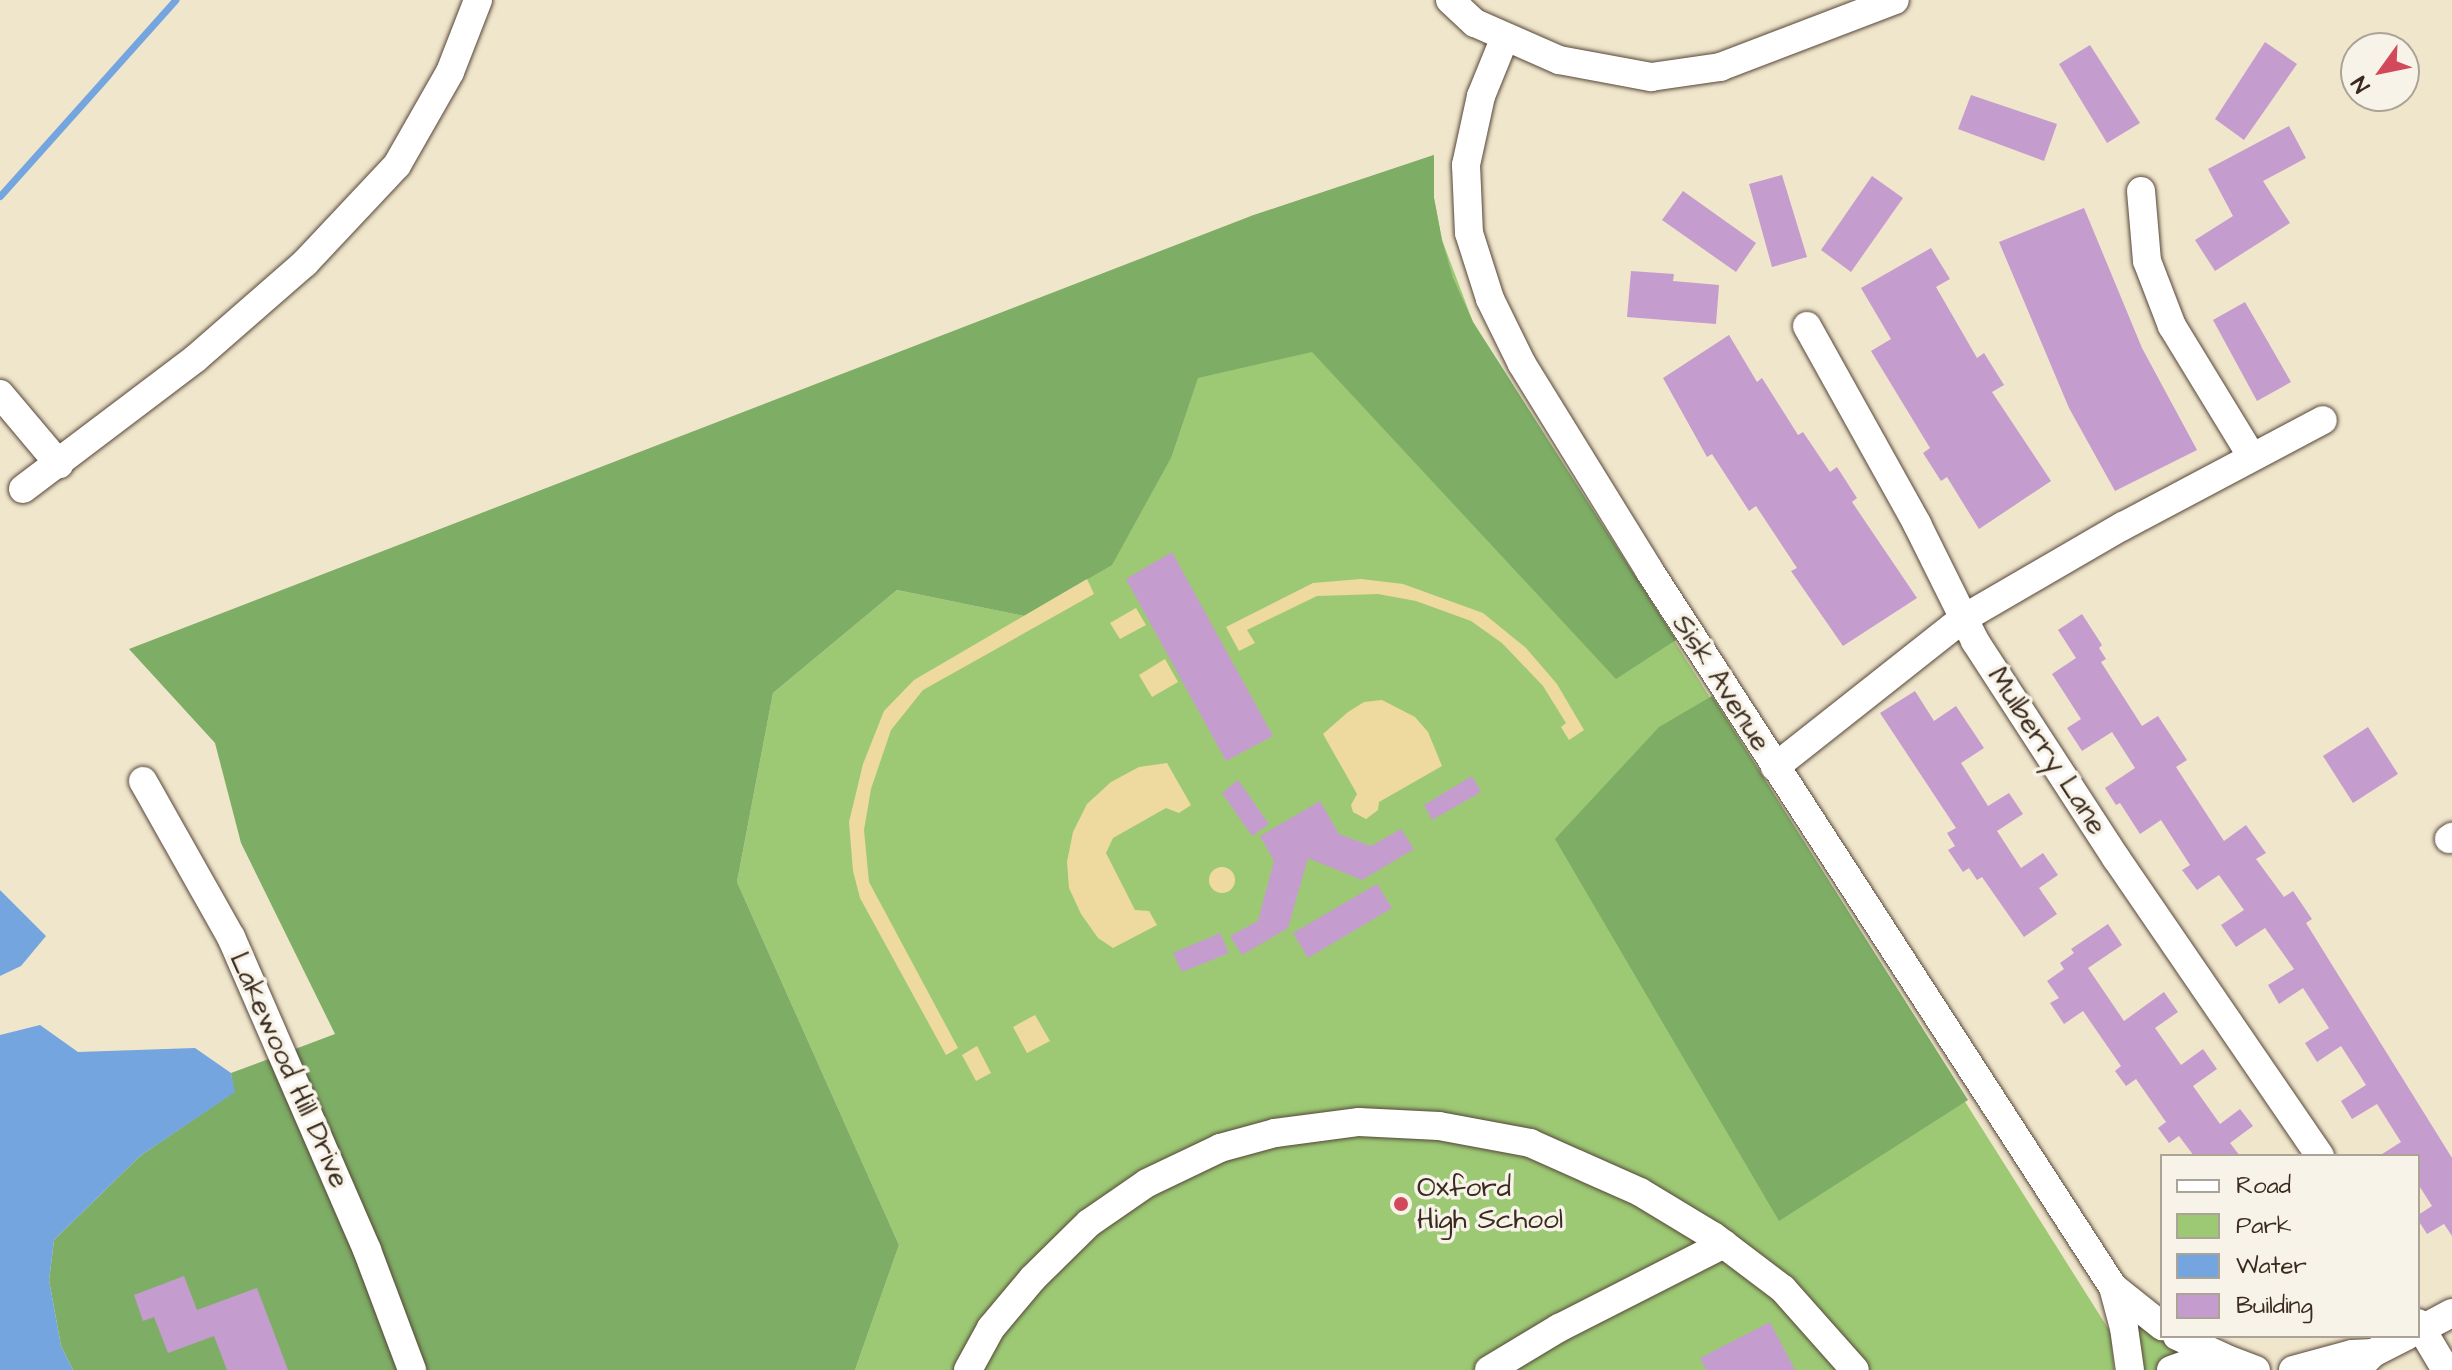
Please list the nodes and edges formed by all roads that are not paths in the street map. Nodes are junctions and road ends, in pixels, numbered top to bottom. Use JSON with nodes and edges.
{"nodes":[{"id":1,"x":478,"y":0,"type":"edge"},
{"id":2,"x":1450,"y":0,"type":"edge"},
{"id":3,"x":1895,"y":0,"type":"edge"},
{"id":4,"x":1505,"y":37,"type":"junction"},
{"id":5,"x":2141,"y":191,"type":"dead end"},
{"id":6,"x":1807,"y":326,"type":"dead end"},
{"id":7,"x":0,"y":394,"type":"edge"},
{"id":8,"x":2323,"y":420,"type":"dead end"},
{"id":9,"x":2252,"y":457,"type":"junction"},
{"id":10,"x":59,"y":464,"type":"junction"},
{"id":11,"x":23,"y":489,"type":"dead end"},
{"id":12,"x":1964,"y":618,"type":"junction"},
{"id":13,"x":1775,"y":767,"type":"junction"},
{"id":14,"x":143,"y":781,"type":"dead end"},
{"id":15,"x":2319,"y":1154,"type":"edge"},
{"id":16,"x":1724,"y":1244,"type":"junction"},
{"id":17,"x":2113,"y":1287,"type":"junction"},
{"id":18,"x":2452,"y":1313,"type":"edge"},
{"id":19,"x":2160,"y":1324,"type":"edge"},
{"id":20,"x":2420,"y":1328,"type":"edge"},
{"id":21,"x":2420,"y":1335,"type":"edge"},
{"id":22,"x":2181,"y":1338,"type":"edge"},
{"id":23,"x":2403,"y":1338,"type":"edge"},
{"id":24,"x":2227,"y":1359,"type":"junction"},
{"id":25,"x":2365,"y":1361,"type":"edge"},
{"id":26,"x":412,"y":1370,"type":"edge"},
{"id":27,"x":968,"y":1370,"type":"edge"},
{"id":28,"x":1489,"y":1370,"type":"edge"},
{"id":29,"x":1855,"y":1370,"type":"edge"},
{"id":30,"x":2130,"y":1370,"type":"edge"},
{"id":31,"x":2171,"y":1370,"type":"edge"},
{"id":32,"x":2256,"y":1370,"type":"edge"},
{"id":33,"x":2293,"y":1370,"type":"edge"},
{"id":34,"x":2446,"y":1370,"type":"edge"}],
"edges":[{"from":1,"to":10,"type":"street"},
{"from":2,"to":4,"type":"street"},
{"from":3,"to":4,"type":"street"},
{"from":4,"to":13,"type":"street","name":"Sisk Avenue"},
{"from":5,"to":9,"type":"street"},
{"from":6,"to":12,"type":"street","name":"Mulberry Lane"},
{"from":7,"to":10,"type":"street"},
{"from":8,"to":9,"type":"street"},
{"from":9,"to":12,"type":"street"},
{"from":10,"to":11,"type":"street"},
{"from":12,"to":13,"type":"street"},
{"from":12,"to":15,"type":"street","name":"Mulberry Lane"},
{"from":13,"to":17,"type":"street","name":"Sisk Avenue"},
{"from":14,"to":26,"type":"street","name":"Lakewood Hill Drive"},
{"from":16,"to":27,"type":"street"},
{"from":16,"to":28,"type":"street"},
{"from":16,"to":29,"type":"street"},
{"from":17,"to":19,"type":"street","name":"Sisk Avenue"},
{"from":17,"to":30,"type":"street","name":"Sisk Avenue"},
{"from":18,"to":20,"type":"street"},
{"from":21,"to":34,"type":"street"},
{"from":22,"to":24,"type":"street"},
{"from":23,"to":25,"type":"street"},
{"from":24,"to":31,"type":"street"},
{"from":24,"to":32,"type":"street"},
{"from":25,"to":33,"type":"street"}]}
